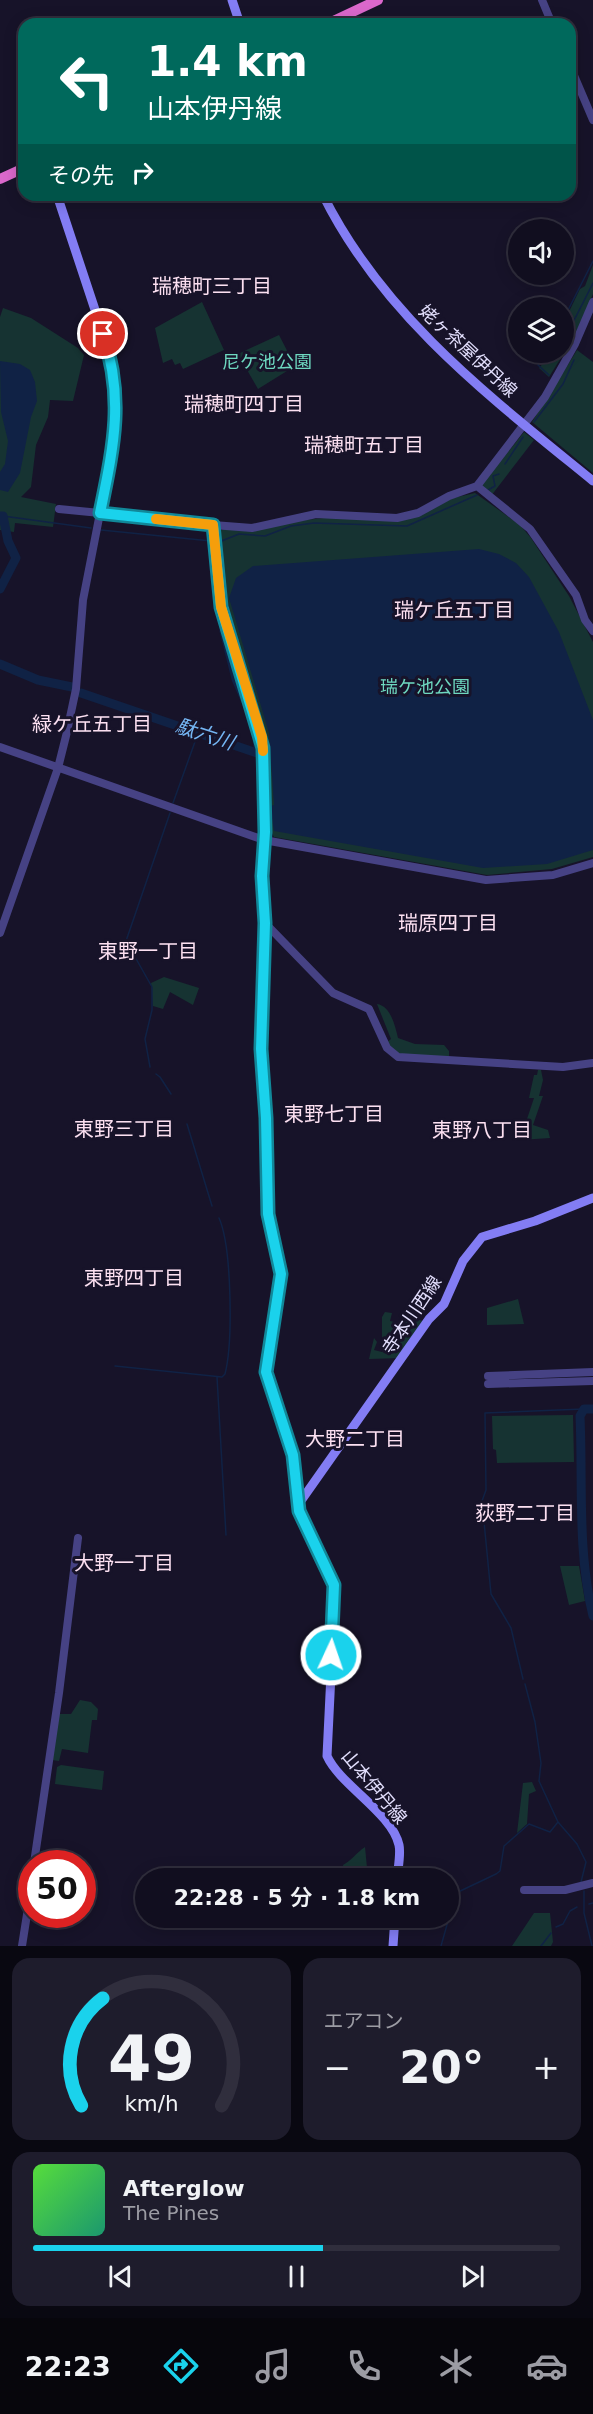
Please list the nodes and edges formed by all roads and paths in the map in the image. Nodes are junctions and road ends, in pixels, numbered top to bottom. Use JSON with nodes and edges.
{"nodes":[{"id":1,"x":232,"y":0,"type":"edge"},
{"id":2,"x":378,"y":0,"type":"edge"},
{"id":3,"x":542,"y":0,"type":"edge"},
{"id":4,"x":238,"y":18,"type":"edge"},
{"id":5,"x":340,"y":18,"type":"edge"},
{"id":6,"x":550,"y":18,"type":"edge"},
{"id":7,"x":576,"y":80,"type":"edge"},
{"id":8,"x":593,"y":120,"type":"edge"},
{"id":9,"x":18,"y":171,"type":"edge"},
{"id":10,"x":0,"y":179,"type":"edge"},
{"id":11,"x":59,"y":201,"type":"edge"},
{"id":12,"x":326,"y":201,"type":"edge"},
{"id":13,"x":593,"y":302,"type":"edge"},
{"id":14,"x":525,"y":426,"type":"junction"},
{"id":15,"x":593,"y":481,"type":"edge"},
{"id":16,"x":477,"y":486,"type":"junction"},
{"id":17,"x":59,"y":509,"type":"dead end"},
{"id":18,"x":100,"y":513,"type":"junction"},
{"id":19,"x":213,"y":525,"type":"junction"},
{"id":20,"x":593,"y":631,"type":"edge"},
{"id":21,"x":0,"y":747,"type":"edge"},
{"id":22,"x":58,"y":768,"type":"junction"},
{"id":23,"x":264,"y":840,"type":"junction"},
{"id":24,"x":593,"y":863,"type":"edge"},
{"id":25,"x":265,"y":923,"type":"junction"},
{"id":26,"x":0,"y":933,"type":"edge"},
{"id":27,"x":593,"y":1063,"type":"edge"},
{"id":28,"x":593,"y":1198,"type":"edge"},
{"id":29,"x":593,"y":1372,"type":"edge"},
{"id":30,"x":593,"y":1381,"type":"edge"},
{"id":31,"x":298,"y":1505,"type":"junction"},
{"id":32,"x":78,"y":1538,"type":"dead end"},
{"id":33,"x":36,"y":1850,"type":"edge"},
{"id":34,"x":398,"y":1868,"type":"edge"},
{"id":35,"x":593,"y":1883,"type":"edge"},
{"id":36,"x":524,"y":1890,"type":"dead end"},
{"id":37,"x":25,"y":1928,"type":"edge"},
{"id":38,"x":394,"y":1928,"type":"edge"},
{"id":39,"x":22,"y":1946,"type":"edge"},
{"id":40,"x":393,"y":1946,"type":"edge"}],
"edges":[{"from":1,"to":4,"type":"main road"},
{"from":2,"to":5,"type":"highway"},
{"from":3,"to":6,"type":"street"},
{"from":7,"to":8,"type":"street"},
{"from":9,"to":10,"type":"highway"},
{"from":11,"to":18,"type":"main road"},
{"from":12,"to":14,"type":"main road","name":"姥ヶ茶屋伊丹線"},
{"from":13,"to":14,"type":"street"},
{"from":14,"to":15,"type":"main road","name":"姥ヶ茶屋伊丹線"},
{"from":14,"to":16,"type":"street"},
{"from":16,"to":19,"type":"street"},
{"from":16,"to":20,"type":"street"},
{"from":17,"to":18,"type":"street"},
{"from":18,"to":19,"type":"main road"},
{"from":18,"to":22,"type":"street"},
{"from":19,"to":23,"type":"main road","name":"山本伊丹線"},
{"from":21,"to":22,"type":"street"},
{"from":22,"to":23,"type":"street"},
{"from":22,"to":26,"type":"street"},
{"from":23,"to":24,"type":"street"},
{"from":23,"to":25,"type":"main road","name":"山本伊丹線"},
{"from":25,"to":27,"type":"street"},
{"from":25,"to":31,"type":"main road","name":"山本伊丹線"},
{"from":28,"to":31,"type":"main road","name":"寺本川西線"},
{"from":29,"to":30,"type":"street"},
{"from":31,"to":34,"type":"main road","name":"山本伊丹線"},
{"from":32,"to":33,"type":"street"},
{"from":35,"to":36,"type":"street"},
{"from":37,"to":39,"type":"street"},
{"from":38,"to":40,"type":"main road"}]}
